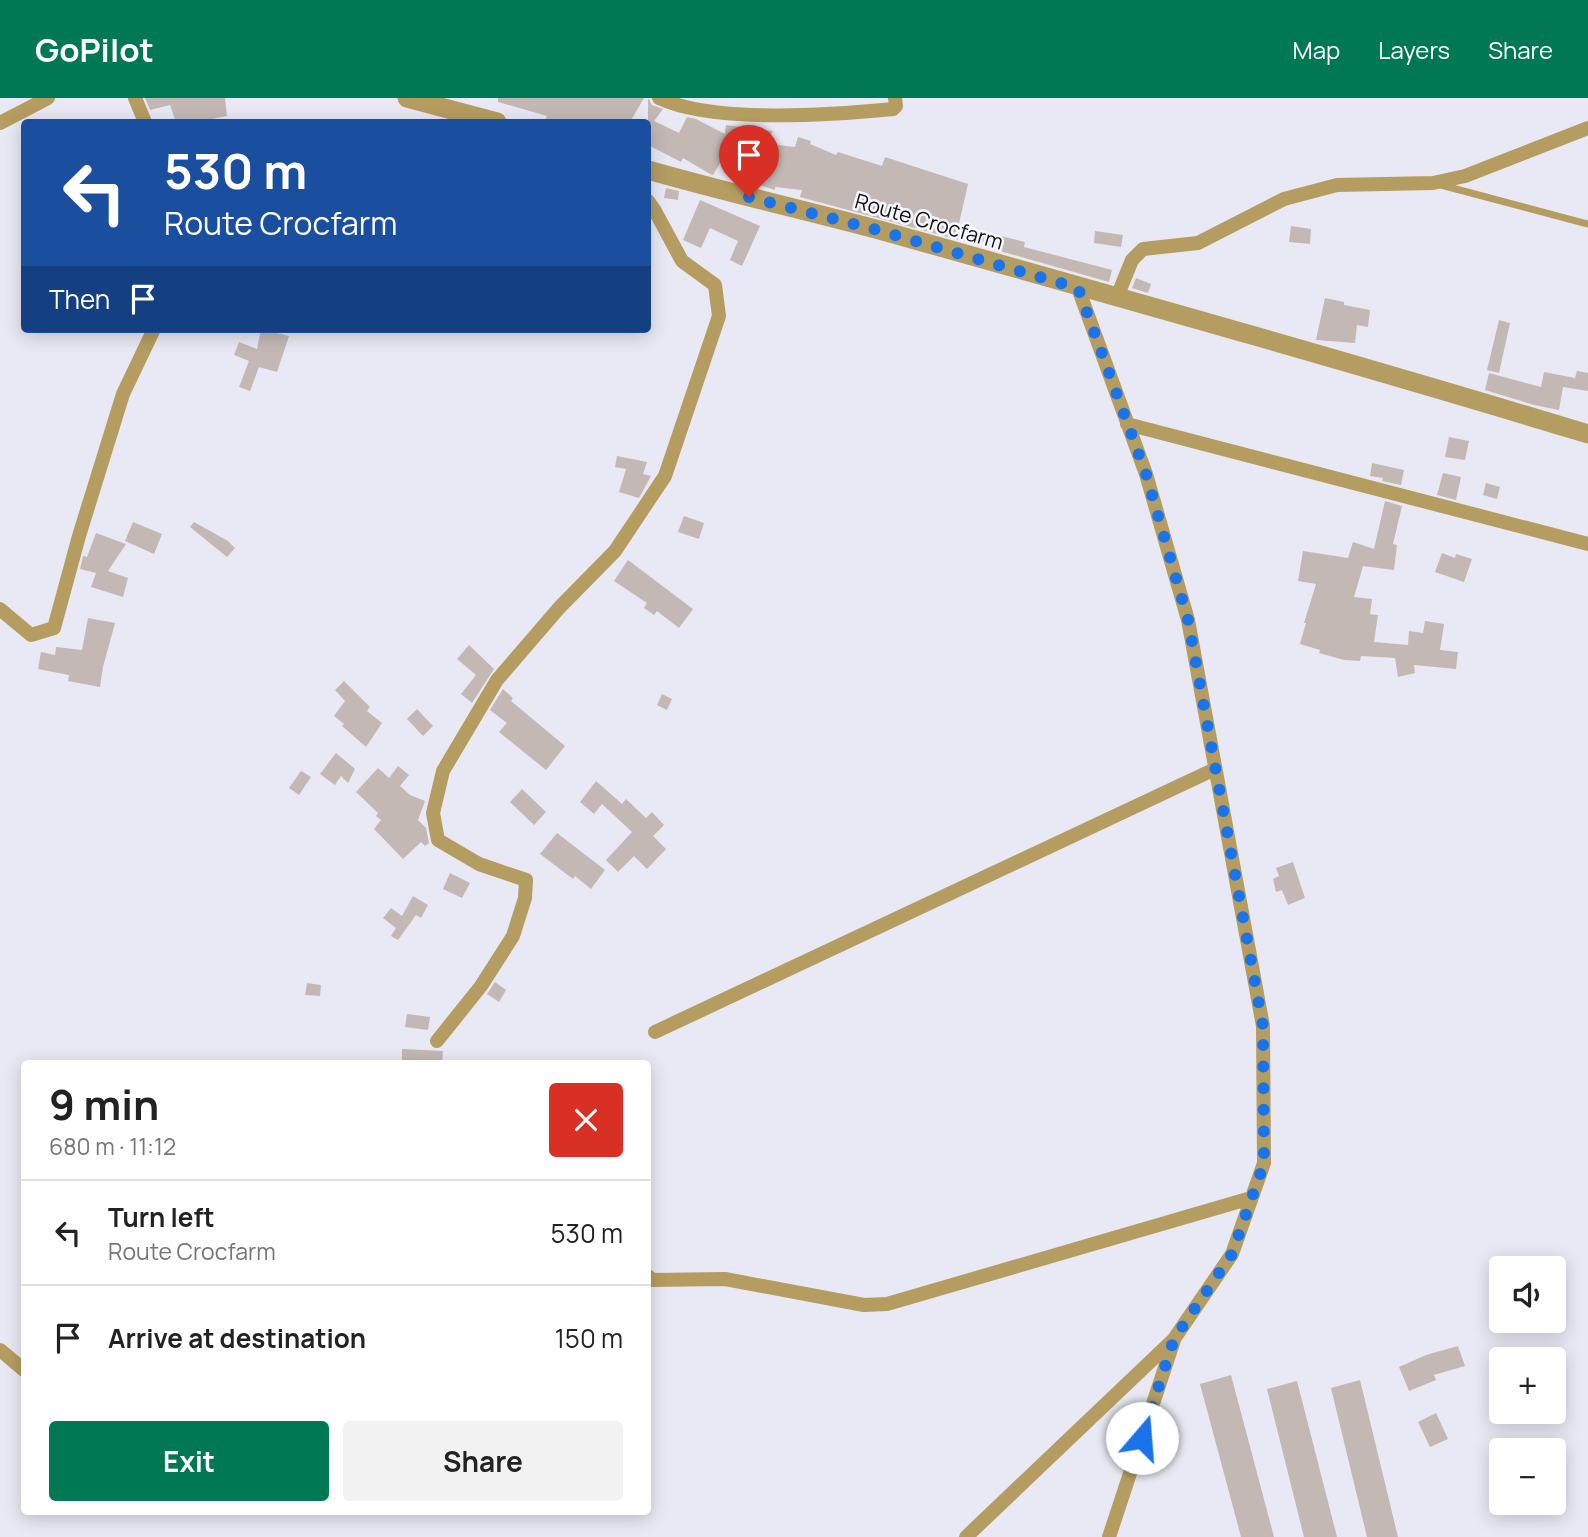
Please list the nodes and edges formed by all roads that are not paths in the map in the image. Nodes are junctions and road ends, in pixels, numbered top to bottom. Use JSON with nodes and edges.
{"nodes":[{"id":1,"x":48,"y":98,"type":"edge"},
{"id":2,"x":135,"y":98,"type":"edge"},
{"id":3,"x":407,"y":98,"type":"edge"},
{"id":4,"x":659,"y":98,"type":"edge"},
{"id":5,"x":895,"y":98,"type":"edge"},
{"id":6,"x":144,"y":119,"type":"edge"},
{"id":7,"x":486,"y":119,"type":"edge"},
{"id":8,"x":0,"y":123,"type":"edge"},
{"id":9,"x":1588,"y":128,"type":"edge"},
{"id":10,"x":651,"y":171,"type":"edge"},
{"id":11,"x":1433,"y":183,"type":"junction"},
{"id":12,"x":651,"y":205,"type":"edge"},
{"id":13,"x":1588,"y":224,"type":"edge"},
{"id":14,"x":1078,"y":288,"type":"junction"},
{"id":15,"x":1117,"y":297,"type":"junction"},
{"id":16,"x":152,"y":333,"type":"edge"},
{"id":17,"x":1127,"y":424,"type":"junction"},
{"id":18,"x":1588,"y":434,"type":"edge"},
{"id":19,"x":1588,"y":544,"type":"edge"},
{"id":20,"x":0,"y":609,"type":"edge"},
{"id":21,"x":1215,"y":769,"type":"junction"},
{"id":22,"x":655,"y":1032,"type":"dead end"},
{"id":23,"x":438,"y":1041,"type":"dead end"},
{"id":24,"x":1251,"y":1198,"type":"junction"},
{"id":25,"x":651,"y":1279,"type":"edge"},
{"id":26,"x":1174,"y":1339,"type":"junction"},
{"id":27,"x":0,"y":1350,"type":"edge"},
{"id":28,"x":21,"y":1368,"type":"edge"},
{"id":29,"x":966,"y":1537,"type":"edge"},
{"id":30,"x":1109,"y":1537,"type":"edge"}],
"edges":[{"from":1,"to":8,"type":"street"},
{"from":2,"to":6,"type":"street"},
{"from":3,"to":7,"type":"street"},
{"from":4,"to":5,"type":"street"},
{"from":9,"to":11,"type":"street"},
{"from":10,"to":14,"type":"street","name":"Route Crocfarm"},
{"from":11,"to":13,"type":"lane"},
{"from":11,"to":15,"type":"street"},
{"from":12,"to":23,"type":"street"},
{"from":14,"to":15,"type":"street","name":"Route Crocfarm"},
{"from":14,"to":17,"type":"street"},
{"from":15,"to":18,"type":"street","name":"Route Crocfarm"},
{"from":16,"to":20,"type":"street"},
{"from":17,"to":19,"type":"street"},
{"from":17,"to":21,"type":"street"},
{"from":21,"to":22,"type":"street"},
{"from":21,"to":24,"type":"street"},
{"from":24,"to":25,"type":"street"},
{"from":24,"to":26,"type":"street"},
{"from":26,"to":29,"type":"street"},
{"from":26,"to":30,"type":"street"},
{"from":27,"to":28,"type":"street"}]}
